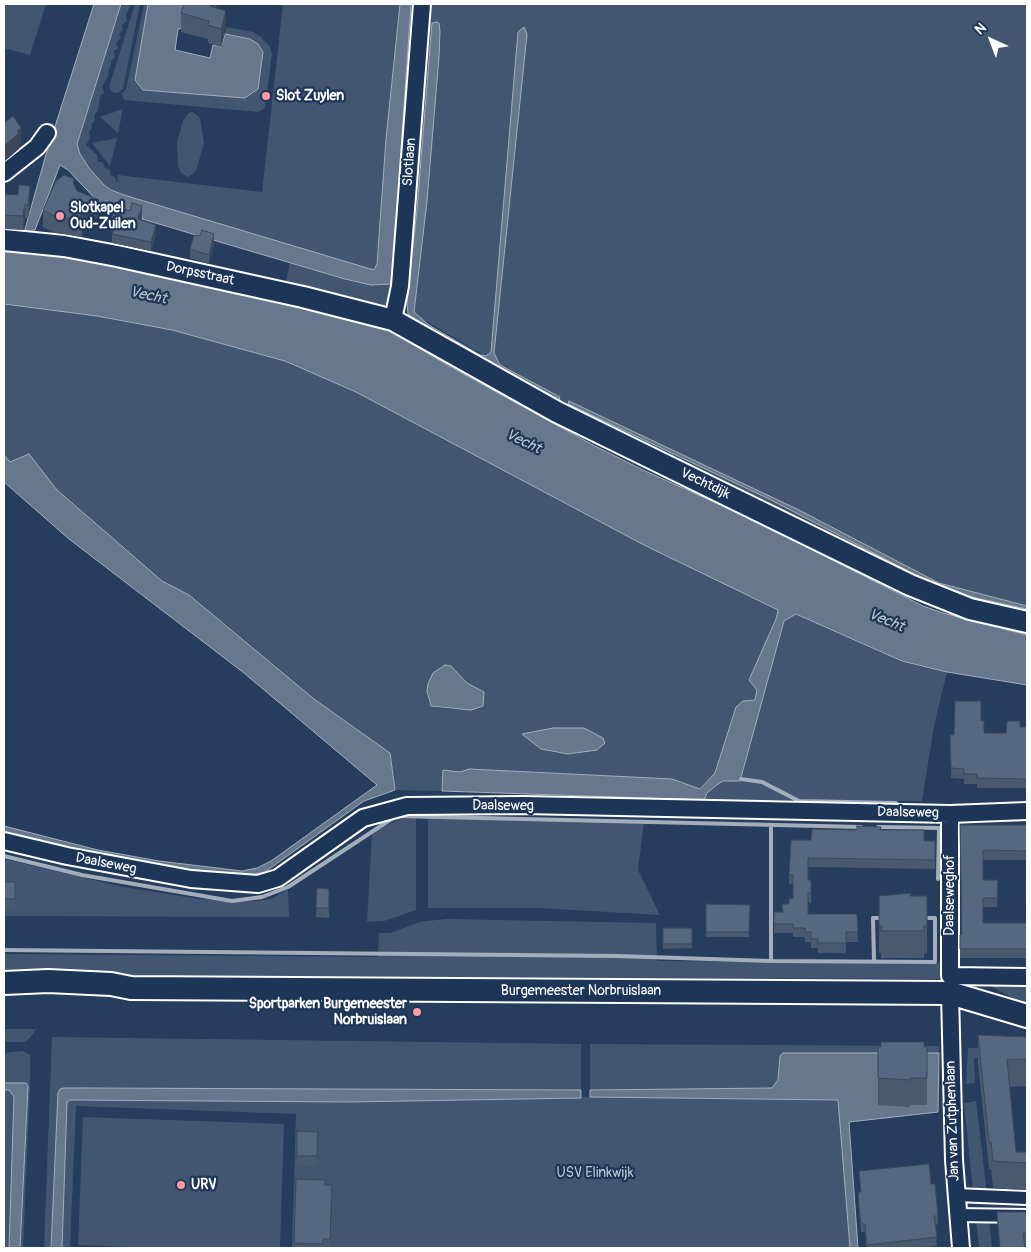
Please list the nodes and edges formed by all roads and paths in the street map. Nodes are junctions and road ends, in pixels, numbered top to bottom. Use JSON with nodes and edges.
{"nodes":[{"id":1,"x":422,"y":4,"type":"edge"},
{"id":2,"x":47,"y":133,"type":"dead end"},
{"id":3,"x":4,"y":173,"type":"edge"},
{"id":4,"x":20,"y":241,"type":"edge"},
{"id":5,"x":393,"y":320,"type":"junction"},
{"id":6,"x":1027,"y":622,"type":"edge"},
{"id":7,"x":1027,"y":811,"type":"edge"},
{"id":8,"x":950,"y":814,"type":"junction"},
{"id":9,"x":4,"y":841,"type":"edge"},
{"id":10,"x":1027,"y":977,"type":"edge"},
{"id":11,"x":4,"y":983,"type":"edge"},
{"id":12,"x":950,"y":985,"type":"junction"},
{"id":13,"x":131,"y":988,"type":"junction"},
{"id":14,"x":4,"y":993,"type":"edge"},
{"id":15,"x":1027,"y":1016,"type":"edge"},
{"id":16,"x":956,"y":1195,"type":"junction"},
{"id":17,"x":1027,"y":1198,"type":"edge"},
{"id":18,"x":957,"y":1215,"type":"junction"},
{"id":19,"x":1027,"y":1216,"type":"edge"},
{"id":20,"x":962,"y":1248,"type":"edge"}],
"edges":[{"from":1,"to":5,"type":"street","name":"Slotlaan"},
{"from":2,"to":3,"type":"street"},
{"from":4,"to":5,"type":"street","name":"Dorpsstraat"},
{"from":5,"to":6,"type":"street","name":"Vechtdijk"},
{"from":7,"to":8,"type":"street","name":"Daalseweg"},
{"from":8,"to":9,"type":"street","name":"Daalseweg"},
{"from":8,"to":12,"type":"street","name":"Daalseweghof"},
{"from":10,"to":12,"type":"street","name":"Burgemeester Norbruislaan"},
{"from":11,"to":13,"type":"main road","name":"Burgemeester Norbruislaan"},
{"from":12,"to":13,"type":"main road","name":"Burgemeester Norbruislaan"},
{"from":12,"to":15,"type":"main road","name":"Burgemeester Norbruislaan"},
{"from":12,"to":16,"type":"street","name":"Jan van Zutphenlaan"},
{"from":13,"to":14,"type":"main road","name":"Burgemeester Norbruislaan"},
{"from":16,"to":17,"type":"street"},
{"from":16,"to":18,"type":"street","name":"Jan van Zutphenlaan"},
{"from":18,"to":19,"type":"street"},
{"from":18,"to":20,"type":"street","name":"Jan van Zutphenlaan"}]}
